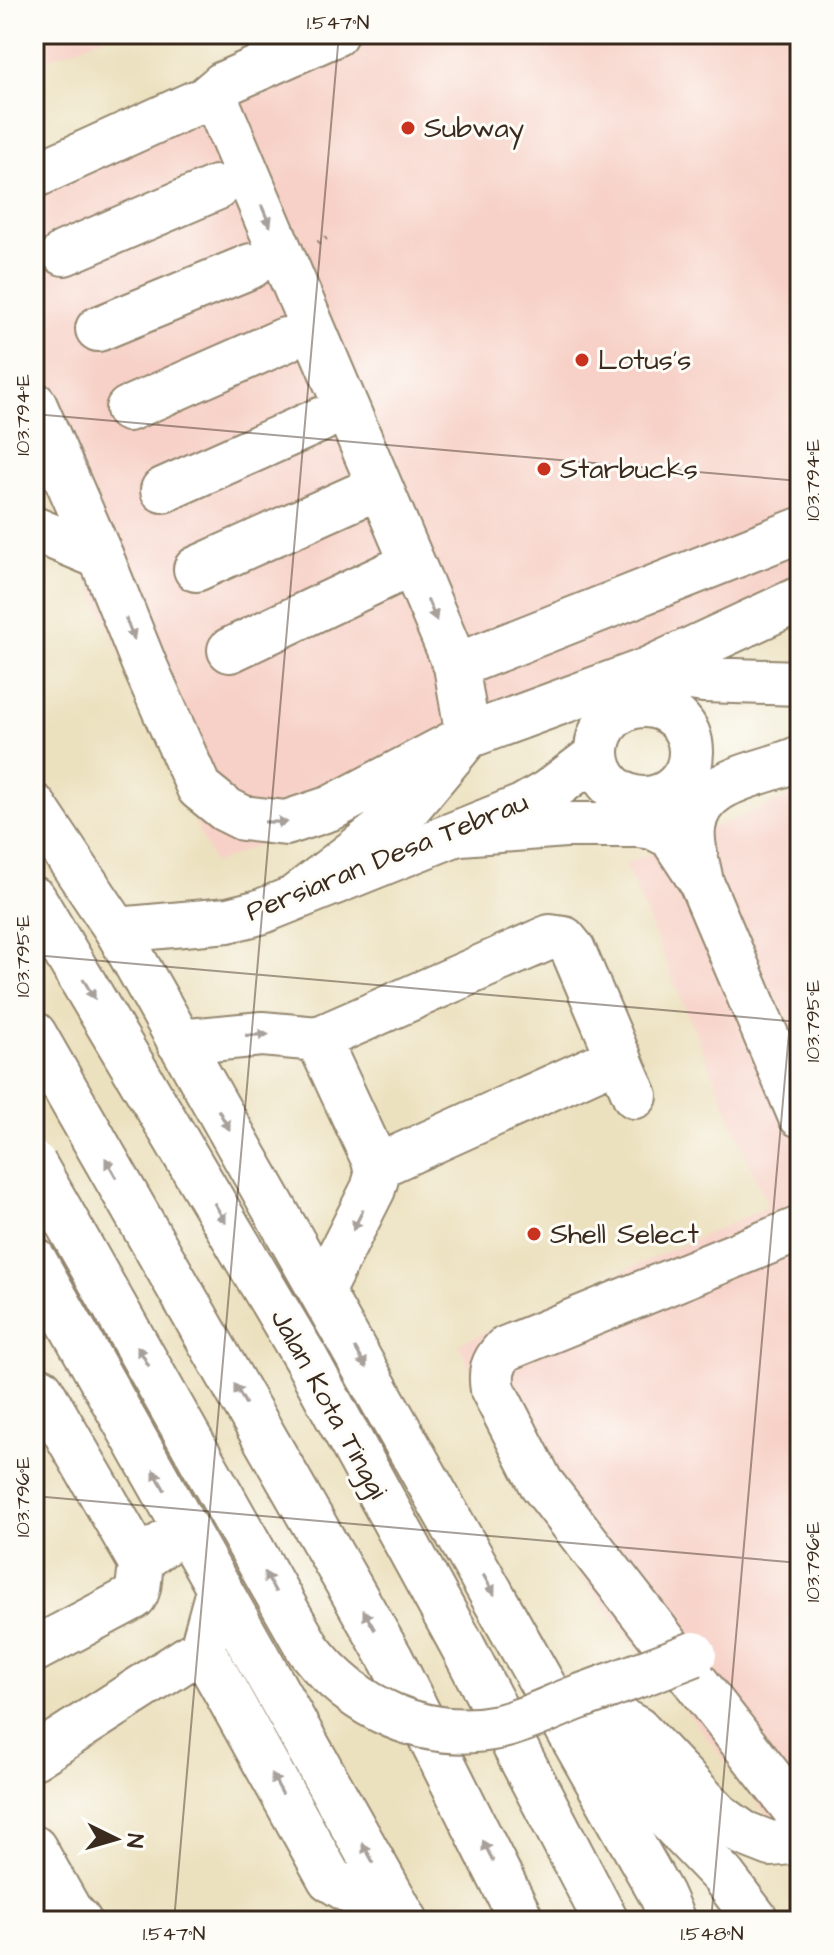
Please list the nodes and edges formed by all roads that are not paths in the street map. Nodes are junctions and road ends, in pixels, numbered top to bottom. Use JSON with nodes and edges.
{"nodes":[{"id":1,"x":335,"y":34,"type":"edge"},
{"id":2,"x":203,"y":101,"type":"junction"},
{"id":3,"x":34,"y":176,"type":"edge"},
{"id":4,"x":233,"y":181,"type":"junction"},
{"id":5,"x":64,"y":253,"type":"dead end"},
{"id":6,"x":251,"y":266,"type":"dead end"},
{"id":7,"x":98,"y":329,"type":"dead end"},
{"id":8,"x":300,"y":333,"type":"junction"},
{"id":9,"x":34,"y":404,"type":"edge"},
{"id":10,"x":128,"y":409,"type":"dead end"},
{"id":11,"x":334,"y":413,"type":"junction"},
{"id":12,"x":163,"y":490,"type":"dead end"},
{"id":13,"x":369,"y":490,"type":"junction"},
{"id":14,"x":34,"y":529,"type":"edge"},
{"id":15,"x":800,"y":530,"type":"edge"},
{"id":16,"x":101,"y":557,"type":"junction"},
{"id":17,"x":403,"y":568,"type":"junction"},
{"id":18,"x":196,"y":569,"type":"dead end"},
{"id":19,"x":800,"y":599,"type":"edge"},
{"id":20,"x":230,"y":650,"type":"dead end"},
{"id":21,"x":456,"y":666,"type":"junction"},
{"id":22,"x":800,"y":683,"type":"edge"},
{"id":23,"x":625,"y":710,"type":"junction"},
{"id":24,"x":800,"y":729,"type":"edge"},
{"id":25,"x":468,"y":736,"type":"junction"},
{"id":26,"x":800,"y":758,"type":"edge"},
{"id":27,"x":689,"y":767,"type":"junction"},
{"id":28,"x":34,"y":806,"type":"edge"},
{"id":29,"x":461,"y":833,"type":"junction"},
{"id":30,"x":700,"y":880,"type":"junction"},
{"id":31,"x":297,"y":896,"type":"junction"},
{"id":32,"x":34,"y":899,"type":"edge"},
{"id":33,"x":117,"y":930,"type":"junction"},
{"id":34,"x":34,"y":1034,"type":"edge"},
{"id":35,"x":318,"y":1039,"type":"junction"},
{"id":36,"x":179,"y":1042,"type":"junction"},
{"id":37,"x":800,"y":1115,"type":"edge"},
{"id":38,"x":34,"y":1164,"type":"edge"},
{"id":39,"x":376,"y":1167,"type":"junction"},
{"id":40,"x":800,"y":1229,"type":"edge"},
{"id":41,"x":34,"y":1260,"type":"edge"},
{"id":42,"x":322,"y":1290,"type":"junction"},
{"id":43,"x":92,"y":1360,"type":"junction"},
{"id":44,"x":38,"y":1392,"type":"edge"},
{"id":45,"x":186,"y":1528,"type":"junction"},
{"id":46,"x":141,"y":1563,"type":"junction"},
{"id":47,"x":219,"y":1587,"type":"junction"},
{"id":48,"x":462,"y":1645,"type":"junction"},
{"id":49,"x":202,"y":1649,"type":"junction"},
{"id":50,"x":34,"y":1650,"type":"edge"},
{"id":51,"x":694,"y":1654,"type":"dead end"},
{"id":52,"x":566,"y":1697,"type":"junction"},
{"id":53,"x":34,"y":1757,"type":"edge"},
{"id":54,"x":800,"y":1816,"type":"edge"},
{"id":55,"x":800,"y":1841,"type":"edge"},
{"id":56,"x":34,"y":1848,"type":"edge"},
{"id":57,"x":79,"y":1921,"type":"edge"},
{"id":58,"x":399,"y":1921,"type":"edge"},
{"id":59,"x":406,"y":1921,"type":"edge"},
{"id":60,"x":522,"y":1921,"type":"edge"},
{"id":61,"x":606,"y":1921,"type":"edge"},
{"id":62,"x":647,"y":1921,"type":"edge"},
{"id":63,"x":673,"y":1921,"type":"edge"},
{"id":64,"x":757,"y":1921,"type":"edge"}],
"edges":[{"from":1,"to":2,"type":"main road"},
{"from":2,"to":3,"type":"main road"},
{"from":2,"to":4,"type":"main road"},
{"from":4,"to":5,"type":"main road"},
{"from":4,"to":8,"type":"main road","one_way":true},
{"from":6,"to":7,"type":"main road"},
{"from":8,"to":10,"type":"main road"},
{"from":8,"to":11,"type":"main road"},
{"from":9,"to":16,"type":"main road"},
{"from":11,"to":12,"type":"main road"},
{"from":11,"to":13,"type":"main road"},
{"from":13,"to":17,"type":"main road"},
{"from":13,"to":18,"type":"main road"},
{"from":14,"to":16,"type":"main road"},
{"from":15,"to":21,"type":"main road"},
{"from":16,"to":25,"type":"main road","one_way":true},
{"from":17,"to":20,"type":"main road"},
{"from":17,"to":21,"type":"main road","one_way":true},
{"from":19,"to":23,"type":"main road"},
{"from":21,"to":25,"type":"main road"},
{"from":22,"to":23,"type":"main road","name":"Persiaran Desa Tebrau"},
{"from":23,"to":25,"type":"main road"},
{"from":23,"to":27,"type":"main road"},
{"from":23,"to":27,"type":"main road"},
{"from":23,"to":29,"type":"main road","name":"Persiaran Desa Tebrau"},
{"from":24,"to":27,"type":"main road"},
{"from":25,"to":31,"type":"main road"},
{"from":26,"to":30,"type":"main road"},
{"from":28,"to":33,"type":"main road"},
{"from":29,"to":30,"type":"main road"},
{"from":29,"to":31,"type":"main road","name":"Persiaran Desa Tebrau"},
{"from":30,"to":37,"type":"main road"},
{"from":31,"to":33,"type":"main road","name":"Persiaran Desa Tebrau"},
{"from":32,"to":48,"type":"main road","name":"Jalan Kota Tinggi","one_way":true},
{"from":33,"to":36,"type":"main road"},
{"from":60,"to":34,"type":"main road","one_way":true},
{"from":36,"to":35,"type":"main road","one_way":true},
{"from":35,"to":39,"type":"main road"},
{"from":35,"to":39,"type":"main road"},
{"from":36,"to":42,"type":"main road","one_way":true},
{"from":52,"to":38,"type":"main road","one_way":true,"bridge":true},
{"from":39,"to":42,"type":"main road","one_way":true},
{"from":40,"to":54,"type":"main road"},
{"from":41,"to":43,"type":"main road"},
{"from":42,"to":52,"type":"main road","one_way":true},
{"from":43,"to":44,"type":"main road"},
{"from":45,"to":43,"type":"main road","one_way":true},
{"from":44,"to":46,"type":"main road"},
{"from":45,"to":46,"type":"main road"},
{"from":45,"to":47,"type":"main road"},
{"from":46,"to":50,"type":"main road"},
{"from":47,"to":49,"type":"main road"},
{"from":59,"to":47,"type":"main road","one_way":true},
{"from":48,"to":61,"type":"main road","name":"Jalan Kota Tinggi"},
{"from":48,"to":62,"type":"main road"},
{"from":49,"to":53,"type":"main road"},
{"from":58,"to":49,"type":"main road","one_way":true},
{"from":51,"to":52,"type":"main road","bridge":true},
{"from":52,"to":55,"type":"main road"},
{"from":52,"to":63,"type":"main road"},
{"from":52,"to":64,"type":"main road"},
{"from":56,"to":57,"type":"main road"}]}
